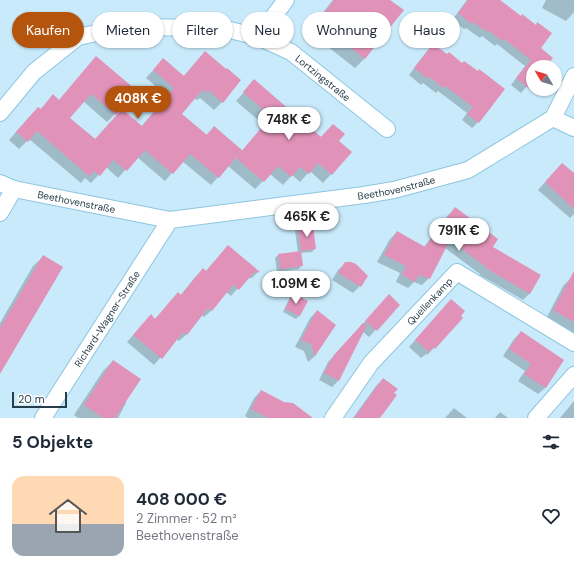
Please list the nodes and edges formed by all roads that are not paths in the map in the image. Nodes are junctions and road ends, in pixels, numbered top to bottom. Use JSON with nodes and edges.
{"nodes":[{"id":1,"x":286,"y":0,"type":"edge"},
{"id":2,"x":277,"y":12,"type":"edge"},
{"id":3,"x":241,"y":32,"type":"edge"},
{"id":4,"x":283,"y":48,"type":"edge"},
{"id":5,"x":574,"y":76,"type":"edge"},
{"id":6,"x":0,"y":113,"type":"edge"},
{"id":7,"x":553,"y":118,"type":"junction"},
{"id":8,"x":574,"y":128,"type":"edge"},
{"id":9,"x":387,"y":129,"type":"dead end"},
{"id":10,"x":7,"y":186,"type":"edge"},
{"id":11,"x":0,"y":213,"type":"edge"},
{"id":12,"x":170,"y":220,"type":"junction"},
{"id":13,"x":574,"y":343,"type":"edge"},
{"id":14,"x":574,"y":375,"type":"edge"},
{"id":15,"x":44,"y":418,"type":"edge"},
{"id":16,"x":333,"y":418,"type":"edge"},
{"id":17,"x":536,"y":418,"type":"edge"}],
"edges":[{"from":1,"to":2,"type":"street"},
{"from":3,"to":6,"type":"street","name":"Lortzingstraße"},
{"from":4,"to":9,"type":"street","name":"Lortzingstraße"},
{"from":5,"to":7,"type":"street"},
{"from":7,"to":8,"type":"street"},
{"from":7,"to":12,"type":"street","name":"Beethovenstraße"},
{"from":10,"to":11,"type":"street"},
{"from":10,"to":12,"type":"street","name":"Beethovenstraße"},
{"from":12,"to":15,"type":"street","name":"Richard-Wagner-Straße"},
{"from":13,"to":16,"type":"street","name":"Quellenkamp"},
{"from":14,"to":17,"type":"street"}]}
